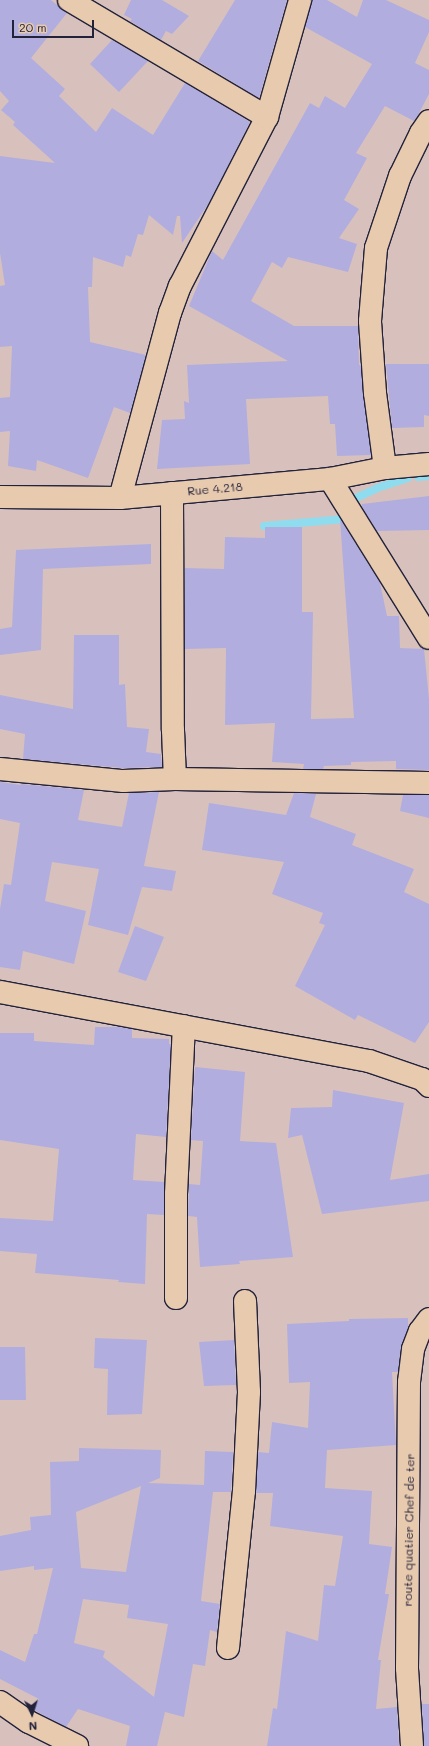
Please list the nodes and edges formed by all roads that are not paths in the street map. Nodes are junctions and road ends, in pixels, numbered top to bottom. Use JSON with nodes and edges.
{"nodes":[{"id":1,"x":69,"y":0,"type":"edge"},
{"id":2,"x":300,"y":0,"type":"edge"},
{"id":3,"x":267,"y":117,"type":"junction"},
{"id":4,"x":429,"y":121,"type":"edge"},
{"id":5,"x":429,"y":464,"type":"edge"},
{"id":6,"x":385,"y":468,"type":"junction"},
{"id":7,"x":330,"y":479,"type":"junction"},
{"id":8,"x":172,"y":493,"type":"junction"},
{"id":9,"x":0,"y":497,"type":"edge"},
{"id":10,"x":120,"y":498,"type":"junction"},
{"id":11,"x":429,"y":638,"type":"edge"},
{"id":12,"x":0,"y":769,"type":"edge"},
{"id":13,"x":175,"y":779,"type":"junction"},
{"id":14,"x":429,"y":783,"type":"edge"},
{"id":15,"x":0,"y":992,"type":"edge"},
{"id":16,"x":184,"y":1026,"type":"junction"},
{"id":17,"x":429,"y":1086,"type":"edge"},
{"id":18,"x":176,"y":1298,"type":"dead end"},
{"id":19,"x":245,"y":1301,"type":"dead end"},
{"id":20,"x":429,"y":1319,"type":"edge"},
{"id":21,"x":228,"y":1648,"type":"dead end"},
{"id":22,"x":0,"y":1702,"type":"edge"},
{"id":23,"x":77,"y":1746,"type":"edge"},
{"id":24,"x":412,"y":1746,"type":"edge"}],
"edges":[{"from":1,"to":3,"type":"street"},
{"from":2,"to":3,"type":"street"},
{"from":3,"to":10,"type":"street"},
{"from":4,"to":6,"type":"street"},
{"from":5,"to":6,"type":"street","name":"Rue 4.218"},
{"from":6,"to":7,"type":"street","name":"Rue 4.218"},
{"from":7,"to":8,"type":"street","name":"Rue 4.218"},
{"from":7,"to":11,"type":"street"},
{"from":8,"to":10,"type":"street","name":"Rue 4.218"},
{"from":8,"to":13,"type":"street"},
{"from":9,"to":10,"type":"street","name":"Rue 4.218"},
{"from":12,"to":13,"type":"street"},
{"from":13,"to":14,"type":"street"},
{"from":15,"to":16,"type":"street"},
{"from":16,"to":17,"type":"street"},
{"from":16,"to":18,"type":"street"},
{"from":19,"to":21,"type":"street"},
{"from":20,"to":24,"type":"street","name":"route quatier Chef de ter"},
{"from":22,"to":23,"type":"street"}]}
